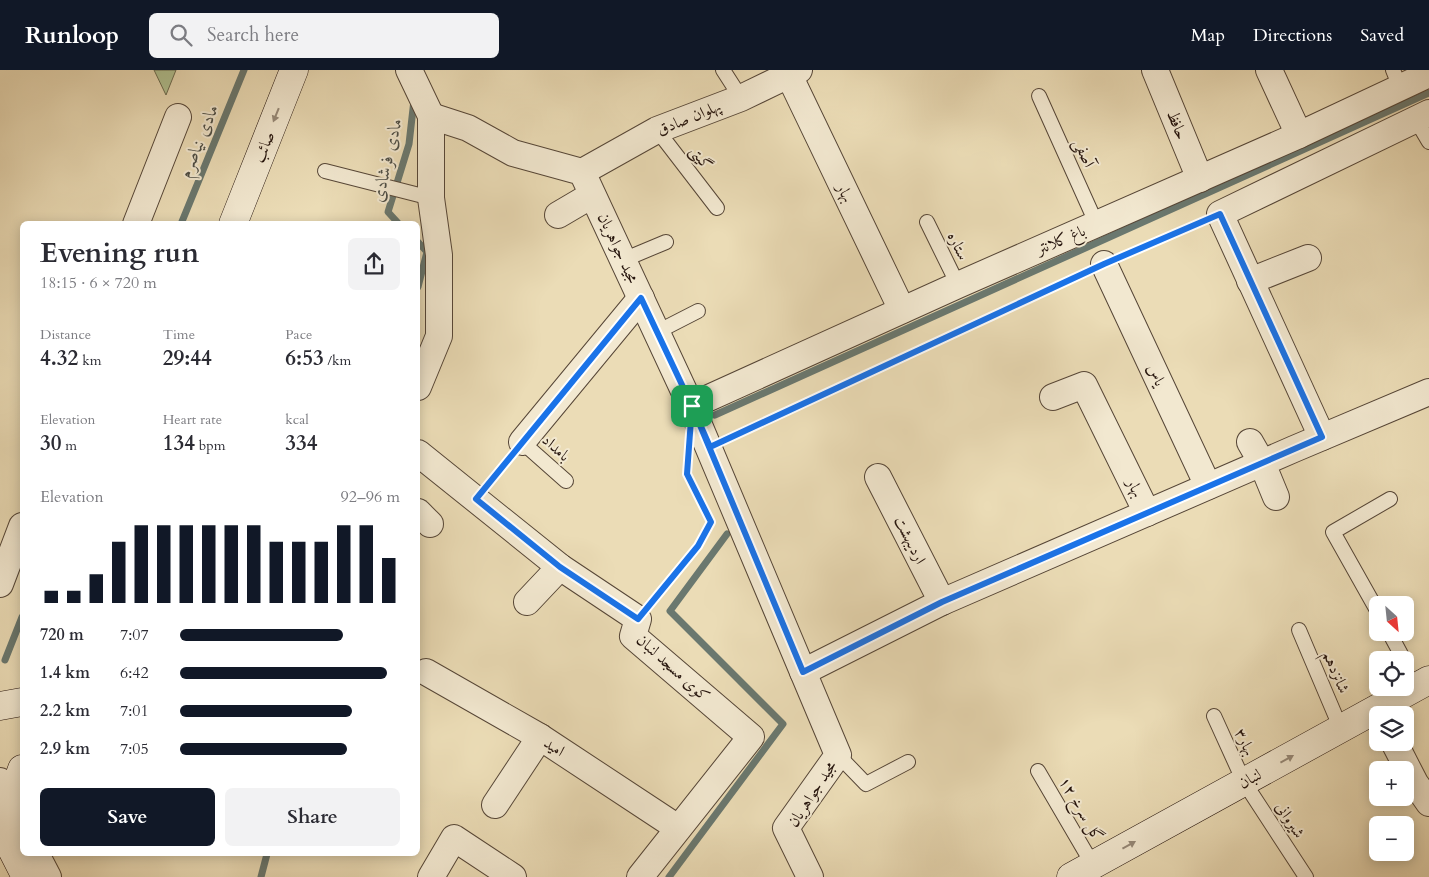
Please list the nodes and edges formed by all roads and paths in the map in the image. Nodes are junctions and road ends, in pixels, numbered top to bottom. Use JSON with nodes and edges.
{"nodes":[{"id":1,"x":294,"y":70,"type":"edge"},
{"id":2,"x":409,"y":70,"type":"edge"},
{"id":3,"x":723,"y":70,"type":"edge"},
{"id":4,"x":1156,"y":70,"type":"edge"},
{"id":5,"x":1269,"y":70,"type":"edge"},
{"id":6,"x":794,"y":72,"type":"edge"},
{"id":7,"x":1429,"y":74,"type":"edge"},
{"id":8,"x":1397,"y":79,"type":"edge"},
{"id":9,"x":1039,"y":96,"type":"dead end"},
{"id":10,"x":741,"y":98,"type":"junction"},
{"id":11,"x":431,"y":116,"type":"junction"},
{"id":12,"x":178,"y":117,"type":"dead end"},
{"id":13,"x":1422,"y":117,"type":"edge"},
{"id":14,"x":657,"y":130,"type":"junction"},
{"id":15,"x":1299,"y":135,"type":"junction"},
{"id":16,"x":1429,"y":142,"type":"edge"},
{"id":17,"x":325,"y":170,"type":"dead end"},
{"id":18,"x":1200,"y":179,"type":"junction"},
{"id":19,"x":587,"y":183,"type":"junction"},
{"id":20,"x":431,"y":198,"type":"junction"},
{"id":21,"x":717,"y":208,"type":"dead end"},
{"id":22,"x":1220,"y":214,"type":"junction"},
{"id":23,"x":558,"y":216,"type":"dead end"},
{"id":24,"x":137,"y":221,"type":"edge"},
{"id":25,"x":234,"y":221,"type":"edge"},
{"id":26,"x":927,"y":222,"type":"dead end"},
{"id":27,"x":1096,"y":225,"type":"junction"},
{"id":28,"x":666,"y":242,"type":"dead end"},
{"id":29,"x":1308,"y":258,"type":"dead end"},
{"id":30,"x":623,"y":260,"type":"junction"},
{"id":31,"x":1104,"y":264,"type":"junction"},
{"id":32,"x":1250,"y":281,"type":"junction"},
{"id":33,"x":958,"y":285,"type":"junction"},
{"id":34,"x":641,"y":298,"type":"junction"},
{"id":35,"x":902,"y":310,"type":"junction"},
{"id":36,"x":698,"y":311,"type":"dead end"},
{"id":37,"x":657,"y":332,"type":"junction"},
{"id":38,"x":420,"y":382,"type":"edge"},
{"id":39,"x":1429,"y":392,"type":"edge"},
{"id":40,"x":1053,"y":397,"type":"dead end"},
{"id":41,"x":692,"y":406,"type":"junction"},
{"id":42,"x":1322,"y":437,"type":"junction"},
{"id":43,"x":522,"y":442,"type":"junction"},
{"id":44,"x":699,"y":451,"type":"junction"},
{"id":45,"x":1256,"y":452,"type":"junction"},
{"id":46,"x":420,"y":454,"type":"edge"},
{"id":47,"x":878,"y":477,"type":"dead end"},
{"id":48,"x":566,"y":481,"type":"dead end"},
{"id":49,"x":1208,"y":486,"type":"junction"},
{"id":50,"x":1276,"y":497,"type":"dead end"},
{"id":51,"x":476,"y":499,"type":"junction"},
{"id":52,"x":1390,"y":499,"type":"dead end"},
{"id":53,"x":1147,"y":513,"type":"junction"},
{"id":54,"x":20,"y":531,"type":"edge"},
{"id":55,"x":560,"y":567,"type":"junction"},
{"id":56,"x":0,"y":584,"type":"edge"},
{"id":57,"x":1369,"y":596,"type":"edge"},
{"id":58,"x":527,"y":602,"type":"dead end"},
{"id":59,"x":942,"y":602,"type":"junction"},
{"id":60,"x":638,"y":619,"type":"junction"},
{"id":61,"x":1300,"y":630,"type":"dead end"},
{"id":62,"x":426,"y":672,"type":"dead end"},
{"id":63,"x":803,"y":672,"type":"junction"},
{"id":64,"x":1392,"y":696,"type":"edge"},
{"id":65,"x":20,"y":702,"type":"edge"},
{"id":66,"x":0,"y":706,"type":"edge"},
{"id":67,"x":1383,"y":706,"type":"edge"},
{"id":68,"x":1214,"y":716,"type":"dead end"},
{"id":69,"x":1369,"y":716,"type":"edge"},
{"id":70,"x":1341,"y":728,"type":"junction"},
{"id":71,"x":540,"y":737,"type":"junction"},
{"id":72,"x":1399,"y":751,"type":"edge"},
{"id":73,"x":838,"y":755,"type":"junction"},
{"id":74,"x":908,"y":762,"type":"dead end"},
{"id":75,"x":1038,"y":771,"type":"dead end"},
{"id":76,"x":20,"y":775,"type":"edge"},
{"id":77,"x":1244,"y":782,"type":"junction"},
{"id":78,"x":1429,"y":802,"type":"edge"},
{"id":79,"x":496,"y":805,"type":"dead end"},
{"id":80,"x":7,"y":811,"type":"edge"},
{"id":81,"x":678,"y":828,"type":"junction"},
{"id":82,"x":37,"y":856,"type":"edge"},
{"id":83,"x":1082,"y":871,"type":"edge"},
{"id":84,"x":26,"y":877,"type":"edge"},
{"id":85,"x":48,"y":877,"type":"edge"},
{"id":86,"x":431,"y":877,"type":"edge"},
{"id":87,"x":514,"y":877,"type":"edge"},
{"id":88,"x":640,"y":877,"type":"edge"},
{"id":89,"x":810,"y":877,"type":"edge"},
{"id":90,"x":1306,"y":877,"type":"edge"}],
"edges":[{"from":1,"to":25,"type":"main road","name":"صائب","one_way":true},
{"from":2,"to":11,"type":"street"},
{"from":3,"to":10,"type":"lane"},
{"from":4,"to":18,"type":"street","name":"حافظ"},
{"from":5,"to":15,"type":"street"},
{"from":6,"to":10,"type":"street","name":"پهلوان صادق"},
{"from":6,"to":35,"type":"street","name":"بهار"},
{"from":7,"to":8,"type":"street","name":"باغ کلانتر"},
{"from":8,"to":15,"type":"street","name":"باغ کلانتر"},
{"from":9,"to":27,"type":"lane","name":"آصفی"},
{"from":10,"to":14,"type":"street","name":"پهلوان صادق"},
{"from":11,"to":19,"type":"street"},
{"from":11,"to":20,"type":"street"},
{"from":12,"to":24,"type":"street"},
{"from":13,"to":16,"type":"lane"},
{"from":13,"to":22,"type":"street"},
{"from":14,"to":19,"type":"street","name":"پهلوان صادق"},
{"from":14,"to":21,"type":"lane","name":"گیتی"},
{"from":15,"to":18,"type":"street","name":"باغ کلانتر"},
{"from":17,"to":20,"type":"lane"},
{"from":18,"to":27,"type":"street","name":"باغ کلانتر"},
{"from":19,"to":23,"type":"street","name":"پهلوان صادق"},
{"from":19,"to":30,"type":"street","name":"مجید جواهریان"},
{"from":20,"to":38,"type":"street"},
{"from":22,"to":31,"type":"path"},
{"from":22,"to":32,"type":"street"},
{"from":26,"to":33,"type":"lane","name":"ستاره"},
{"from":27,"to":33,"type":"street","name":"باغ کلانتر"},
{"from":28,"to":30,"type":"lane"},
{"from":29,"to":32,"type":"street"},
{"from":30,"to":34,"type":"street","name":"مجید جواهریان"},
{"from":31,"to":44,"type":"path"},
{"from":31,"to":49,"type":"street","name":"یاس"},
{"from":32,"to":42,"type":"street"},
{"from":33,"to":35,"type":"street","name":"باغ کلانتر"},
{"from":34,"to":37,"type":"street","name":"مجید جواهریان"},
{"from":34,"to":43,"type":"street"},
{"from":35,"to":41,"type":"street","name":"باغ کلانتر"},
{"from":36,"to":37,"type":"lane"},
{"from":37,"to":41,"type":"street","name":"مجید جواهریان"},
{"from":39,"to":42,"type":"street"},
{"from":40,"to":53,"type":"street","name":"بهار"},
{"from":41,"to":44,"type":"street","name":"مجید جواهریان"},
{"from":42,"to":45,"type":"street"},
{"from":43,"to":48,"type":"lane","name":"بامداد"},
{"from":43,"to":51,"type":"path"},
{"from":44,"to":60,"type":"path","name":"کوی مسجد لنبان"},
{"from":44,"to":63,"type":"street","name":"مجید جواهریان"},
{"from":45,"to":49,"type":"street"},
{"from":45,"to":50,"type":"street"},
{"from":46,"to":51,"type":"street"},
{"from":47,"to":59,"type":"street","name":"اردیبهشت"},
{"from":49,"to":53,"type":"street"},
{"from":51,"to":55,"type":"street"},
{"from":52,"to":57,"type":"lane"},
{"from":53,"to":59,"type":"street"},
{"from":54,"to":56,"type":"street"},
{"from":55,"to":58,"type":"street"},
{"from":55,"to":60,"type":"street"},
{"from":59,"to":63,"type":"street"},
{"from":60,"to":81,"type":"street","name":"کوی مسجد لنبان"},
{"from":61,"to":70,"type":"lane","name":"شانزدهم"},
{"from":62,"to":71,"type":"street","name":"امید"},
{"from":63,"to":73,"type":"street","name":"مجید جواهریان"},
{"from":64,"to":67,"type":"main road","name":"لنبان"},
{"from":65,"to":66,"type":"main road"},
{"from":68,"to":77,"type":"lane","name":"بهار۳"},
{"from":69,"to":70,"type":"main road","name":"لنبان"},
{"from":77,"to":70,"type":"main road","name":"لنبان","one_way":true},
{"from":71,"to":79,"type":"street"},
{"from":71,"to":81,"type":"street","name":"امید"},
{"from":72,"to":78,"type":"street"},
{"from":73,"to":74,"type":"lane"},
{"from":73,"to":89,"type":"street","name":"مجید جواهریان"},
{"from":75,"to":83,"type":"lane","name":"گل سرخ ۱۲"},
{"from":76,"to":80,"type":"main road"},
{"from":83,"to":77,"type":"main road","name":"لنبان","one_way":true},
{"from":77,"to":90,"type":"lane","name":"شیروانی"},
{"from":80,"to":84,"type":"main road"},
{"from":81,"to":88,"type":"street","name":"کوی مسجد لنبان"},
{"from":82,"to":85,"type":"street"},
{"from":86,"to":87,"type":"street"}]}
